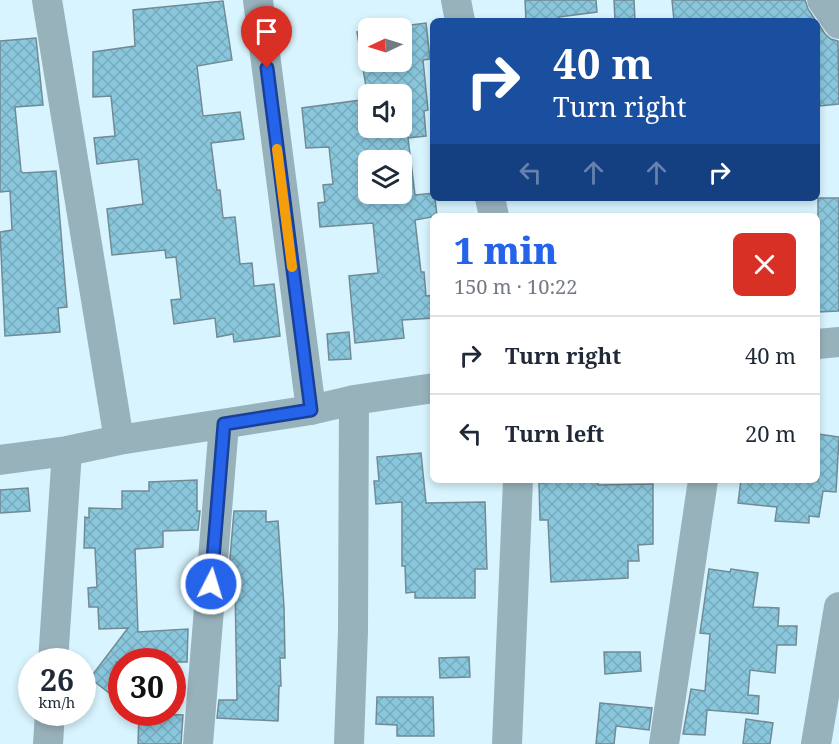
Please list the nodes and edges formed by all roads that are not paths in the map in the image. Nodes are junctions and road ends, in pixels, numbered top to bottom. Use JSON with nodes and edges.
{"nodes":[{"id":1,"x":47,"y":0,"type":"edge"},
{"id":2,"x":258,"y":0,"type":"edge"},
{"id":3,"x":456,"y":0,"type":"edge"},
{"id":4,"x":822,"y":0,"type":"edge"},
{"id":5,"x":459,"y":18,"type":"edge"},
{"id":6,"x":839,"y":24,"type":"edge"},
{"id":7,"x":839,"y":342,"type":"edge"},
{"id":8,"x":820,"y":344,"type":"edge"},
{"id":9,"x":430,"y":389,"type":"edge"},
{"id":10,"x":354,"y":400,"type":"junction"},
{"id":11,"x":311,"y":410,"type":"junction"},
{"id":12,"x":224,"y":424,"type":"junction"},
{"id":13,"x":119,"y":440,"type":"junction"},
{"id":14,"x":67,"y":451,"type":"junction"},
{"id":15,"x":0,"y":460,"type":"edge"},
{"id":16,"x":518,"y":483,"type":"edge"},
{"id":17,"x":702,"y":483,"type":"edge"},
{"id":18,"x":839,"y":608,"type":"edge"},
{"id":19,"x":54,"y":648,"type":"edge"},
{"id":20,"x":49,"y":726,"type":"edge"},
{"id":21,"x":48,"y":744,"type":"edge"},
{"id":22,"x":198,"y":744,"type":"edge"},
{"id":23,"x":349,"y":744,"type":"edge"},
{"id":24,"x":507,"y":744,"type":"edge"},
{"id":25,"x":664,"y":744,"type":"edge"},
{"id":26,"x":816,"y":744,"type":"edge"}],
"edges":[{"from":1,"to":13,"type":"street"},
{"from":2,"to":11,"type":"street"},
{"from":3,"to":5,"type":"street"},
{"from":4,"to":6,"type":"street"},
{"from":7,"to":8,"type":"street"},
{"from":9,"to":10,"type":"street"},
{"from":10,"to":11,"type":"street"},
{"from":10,"to":23,"type":"street"},
{"from":11,"to":12,"type":"street"},
{"from":12,"to":13,"type":"street"},
{"from":12,"to":22,"type":"street"},
{"from":13,"to":14,"type":"street"},
{"from":14,"to":15,"type":"street"},
{"from":14,"to":19,"type":"street"},
{"from":16,"to":24,"type":"street"},
{"from":17,"to":25,"type":"street"},
{"from":18,"to":26,"type":"street"},
{"from":20,"to":21,"type":"street"}]}
